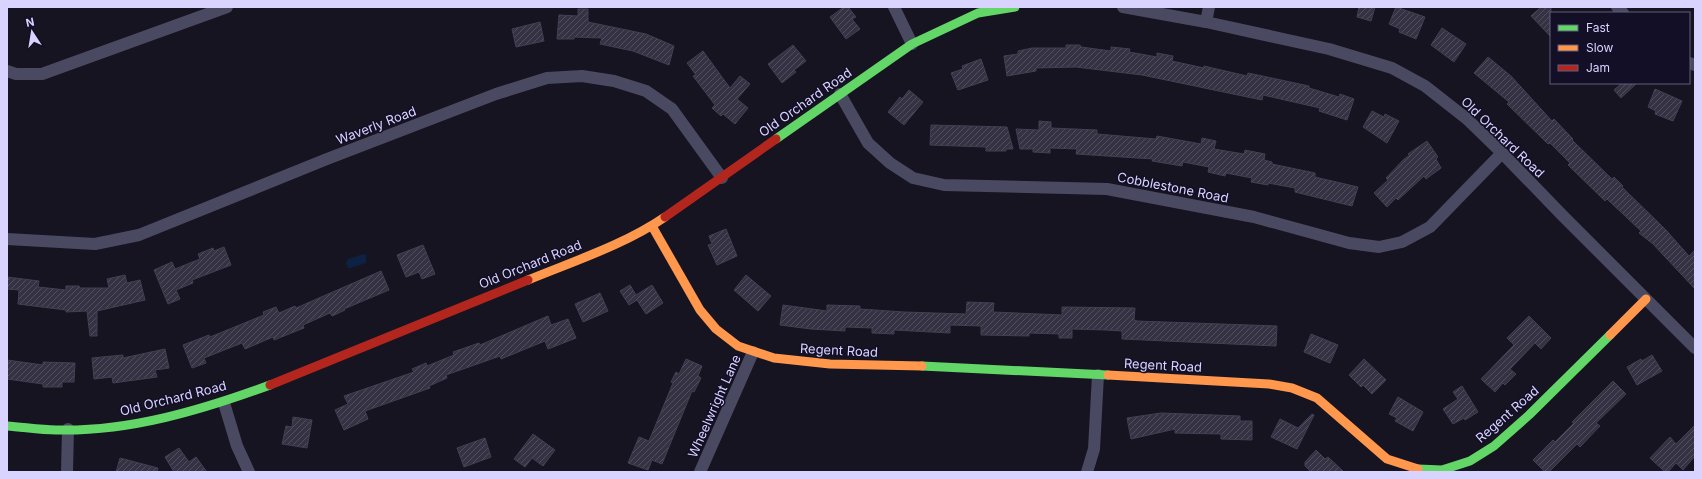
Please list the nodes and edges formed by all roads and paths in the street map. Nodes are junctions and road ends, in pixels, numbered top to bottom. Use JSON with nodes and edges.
{"nodes":[{"id":1,"x":227,"y":7,"type":"edge"},
{"id":2,"x":894,"y":7,"type":"edge"},
{"id":3,"x":1015,"y":7,"type":"edge"},
{"id":4,"x":1123,"y":7,"type":"edge"},
{"id":5,"x":1210,"y":7,"type":"edge"},
{"id":6,"x":1206,"y":22,"type":"junction"},
{"id":7,"x":912,"y":44,"type":"junction"},
{"id":8,"x":7,"y":71,"type":"edge"},
{"id":9,"x":840,"y":94,"type":"junction"},
{"id":10,"x":1502,"y":153,"type":"junction"},
{"id":11,"x":722,"y":178,"type":"junction"},
{"id":12,"x":652,"y":226,"type":"junction"},
{"id":13,"x":7,"y":239,"type":"edge"},
{"id":14,"x":1646,"y":299,"type":"junction"},
{"id":15,"x":1695,"y":348,"type":"edge"},
{"id":16,"x":753,"y":352,"type":"junction"},
{"id":17,"x":1098,"y":375,"type":"junction"},
{"id":18,"x":224,"y":403,"type":"junction"},
{"id":19,"x":7,"y":426,"type":"edge"},
{"id":20,"x":68,"y":430,"type":"junction"},
{"id":21,"x":67,"y":472,"type":"edge"},
{"id":22,"x":249,"y":472,"type":"edge"},
{"id":23,"x":700,"y":472,"type":"edge"},
{"id":24,"x":1087,"y":472,"type":"edge"}],
"edges":[{"from":1,"to":8,"type":"street"},
{"from":2,"to":7,"type":"street"},
{"from":3,"to":7,"type":"street","name":"Old Orchard Road"},
{"from":4,"to":6,"type":"street","name":"Old Orchard Road"},
{"from":5,"to":6,"type":"street"},
{"from":6,"to":10,"type":"street","name":"Old Orchard Road"},
{"from":7,"to":9,"type":"street","name":"Old Orchard Road"},
{"from":9,"to":10,"type":"street","name":"Cobblestone Road"},
{"from":9,"to":11,"type":"street","name":"Old Orchard Road"},
{"from":10,"to":14,"type":"street","name":"Old Orchard Road"},
{"from":11,"to":12,"type":"street","name":"Old Orchard Road"},
{"from":11,"to":13,"type":"street","name":"Waverly Road"},
{"from":12,"to":16,"type":"street","name":"Regent Road"},
{"from":12,"to":18,"type":"street","name":"Old Orchard Road"},
{"from":14,"to":15,"type":"street","name":"Old Orchard Road"},
{"from":14,"to":17,"type":"street","name":"Regent Road"},
{"from":16,"to":17,"type":"street","name":"Regent Road"},
{"from":16,"to":23,"type":"street","name":"Wheelwright Lane"},
{"from":17,"to":24,"type":"street"},
{"from":18,"to":20,"type":"street","name":"Old Orchard Road"},
{"from":18,"to":22,"type":"street"},
{"from":19,"to":20,"type":"street","name":"Old Orchard Road"},
{"from":20,"to":21,"type":"street"}]}
